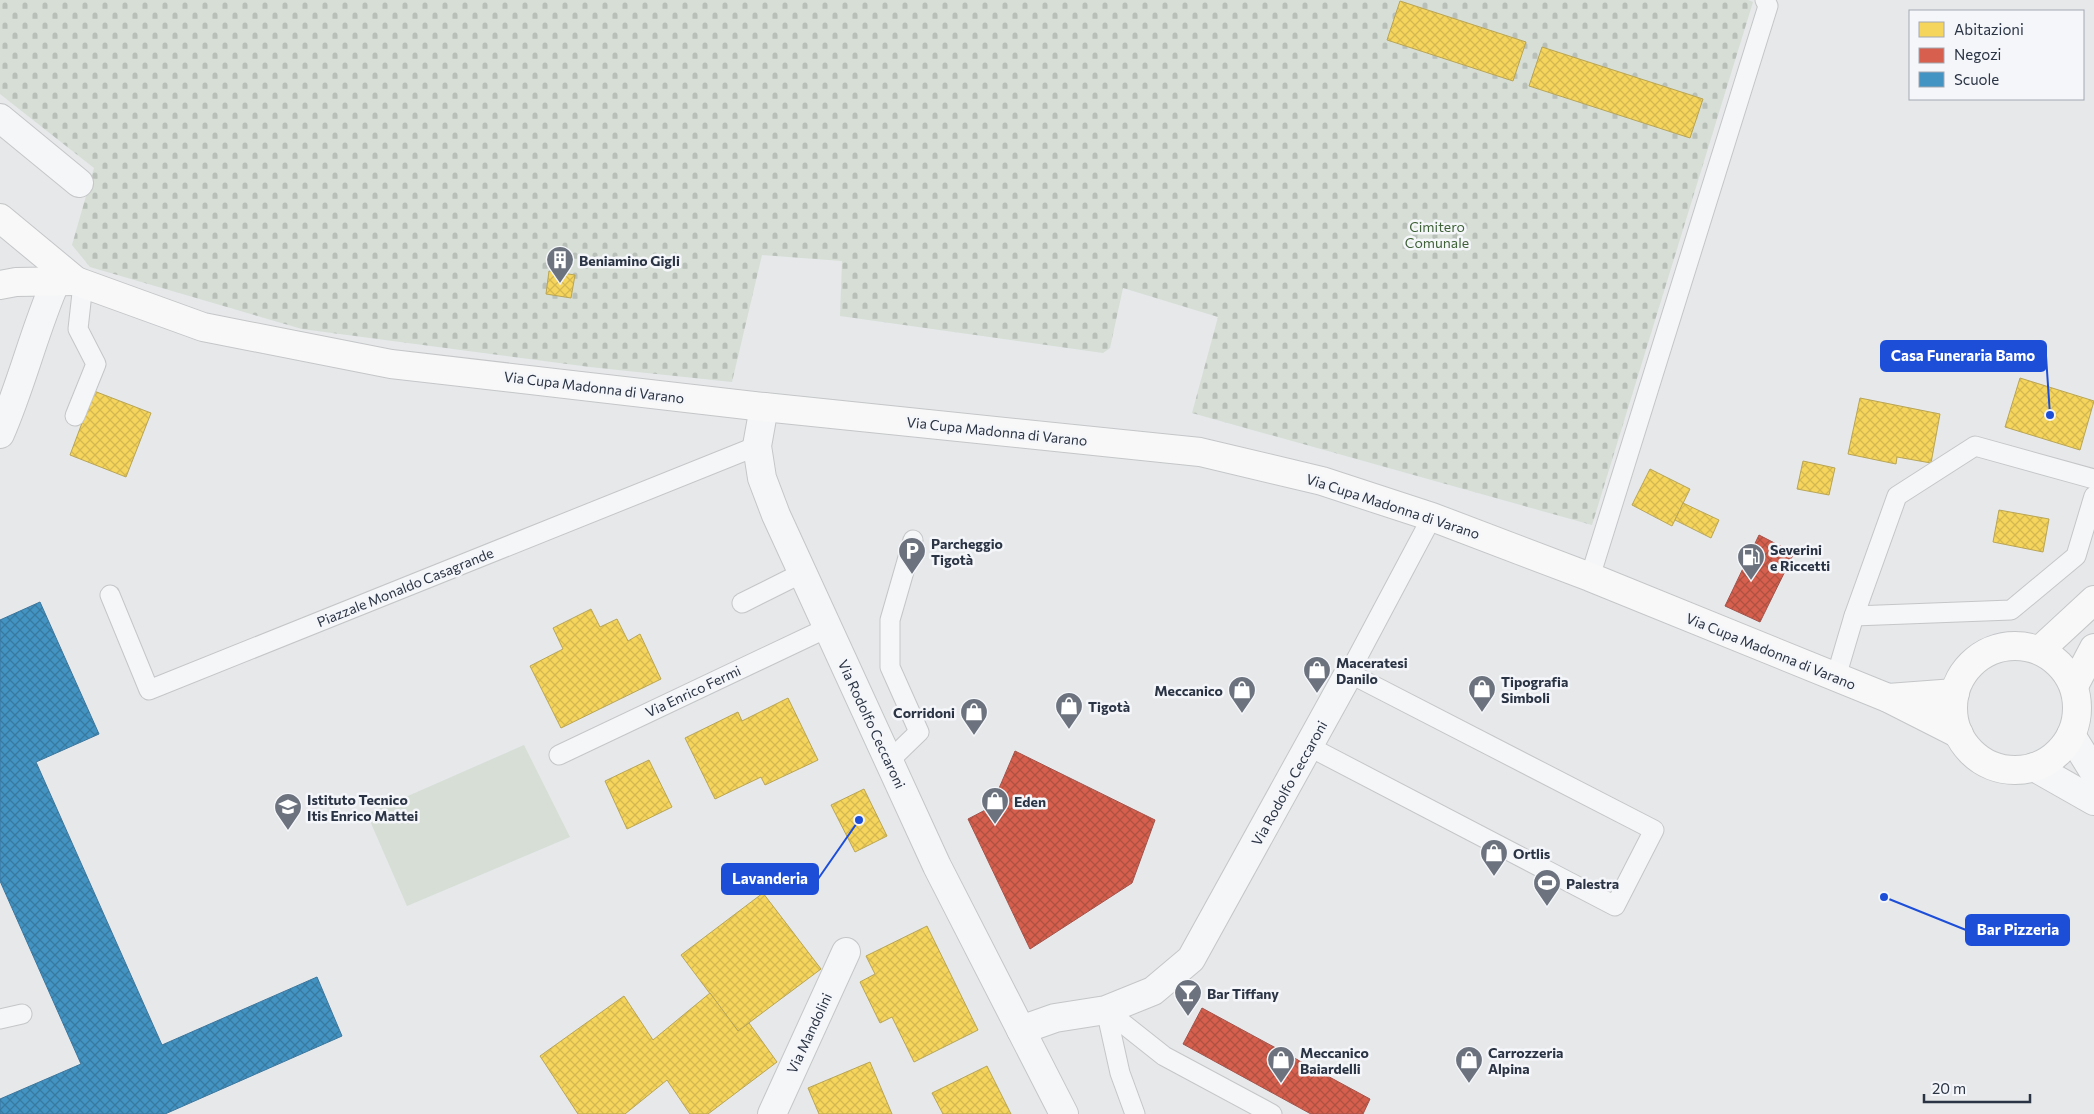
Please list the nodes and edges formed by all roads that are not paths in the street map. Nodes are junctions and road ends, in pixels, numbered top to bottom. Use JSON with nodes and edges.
{"nodes":[{"id":1,"x":1764,"y":0,"type":"edge"},
{"id":2,"x":0,"y":118,"type":"edge"},
{"id":3,"x":79,"y":183,"type":"dead end"},
{"id":4,"x":0,"y":218,"type":"edge"},
{"id":5,"x":72,"y":282,"type":"junction"},
{"id":6,"x":0,"y":285,"type":"edge"},
{"id":7,"x":764,"y":407,"type":"junction"},
{"id":8,"x":75,"y":416,"type":"dead end"},
{"id":9,"x":0,"y":434,"type":"edge"},
{"id":10,"x":757,"y":446,"type":"junction"},
{"id":11,"x":2094,"y":480,"type":"edge"},
{"id":12,"x":2094,"y":496,"type":"edge"},
{"id":13,"x":1432,"y":517,"type":"junction"},
{"id":14,"x":913,"y":540,"type":"dead end"},
{"id":15,"x":802,"y":573,"type":"junction"},
{"id":16,"x":1590,"y":577,"type":"junction"},
{"id":17,"x":110,"y":595,"type":"dead end"},
{"id":18,"x":2094,"y":600,"type":"edge"},
{"id":19,"x":742,"y":603,"type":"dead end"},
{"id":20,"x":1854,"y":616,"type":"junction"},
{"id":21,"x":827,"y":628,"type":"junction"},
{"id":22,"x":2094,"y":648,"type":"edge"},
{"id":23,"x":2040,"y":650,"type":"junction"},
{"id":24,"x":1349,"y":673,"type":"junction"},
{"id":25,"x":1836,"y":677,"type":"junction"},
{"id":26,"x":2074,"y":686,"type":"junction"},
{"id":27,"x":1955,"y":693,"type":"junction"},
{"id":28,"x":1888,"y":698,"type":"junction"},
{"id":29,"x":1959,"y":734,"type":"junction"},
{"id":30,"x":2071,"y":735,"type":"junction"},
{"id":31,"x":1310,"y":747,"type":"junction"},
{"id":32,"x":558,"y":755,"type":"dead end"},
{"id":33,"x":889,"y":761,"type":"junction"},
{"id":34,"x":2034,"y":767,"type":"junction"},
{"id":35,"x":2094,"y":772,"type":"edge"},
{"id":36,"x":2094,"y":800,"type":"edge"},
{"id":37,"x":846,"y":952,"type":"dead end"},
{"id":38,"x":1106,"y":1010,"type":"junction"},
{"id":39,"x":22,"y":1014,"type":"dead end"},
{"id":40,"x":0,"y":1019,"type":"edge"},
{"id":41,"x":1021,"y":1030,"type":"junction"},
{"id":42,"x":772,"y":1114,"type":"edge"},
{"id":43,"x":1064,"y":1114,"type":"edge"},
{"id":44,"x":1135,"y":1114,"type":"edge"},
{"id":45,"x":1272,"y":1114,"type":"edge"}],
"edges":[{"from":1,"to":16,"type":"lane"},
{"from":2,"to":3,"type":"street"},
{"from":4,"to":5,"type":"main road"},
{"from":5,"to":6,"type":"main road"},
{"from":5,"to":7,"type":"main road","name":"Via Cupa Madonna di Varano"},
{"from":5,"to":8,"type":"lane"},
{"from":5,"to":9,"type":"street"},
{"from":7,"to":10,"type":"street","name":"Via Rodolfo Ceccaroni"},
{"from":7,"to":13,"type":"main road","name":"Via Cupa Madonna di Varano"},
{"from":10,"to":15,"type":"street","name":"Via Rodolfo Ceccaroni"},
{"from":10,"to":17,"type":"lane","name":"Piazzale Monaldo Casagrande"},
{"from":11,"to":20,"type":"lane"},
{"from":12,"to":20,"type":"lane"},
{"from":13,"to":16,"type":"main road","name":"Via Cupa Madonna di Varano"},
{"from":13,"to":24,"type":"lane","name":"Via Rodolfo Ceccaroni"},
{"from":14,"to":33,"type":"lane"},
{"from":15,"to":19,"type":"lane"},
{"from":15,"to":21,"type":"street","name":"Via Rodolfo Ceccaroni"},
{"from":16,"to":25,"type":"main road","name":"Via Cupa Madonna di Varano"},
{"from":18,"to":23,"type":"main road"},
{"from":20,"to":25,"type":"lane"},
{"from":21,"to":32,"type":"lane","name":"Via Enrico Fermi"},
{"from":21,"to":33,"type":"street","name":"Via Rodolfo Ceccaroni"},
{"from":22,"to":26,"type":"main road"},
{"from":23,"to":26,"type":"main road"},
{"from":23,"to":27,"type":"main road"},
{"from":24,"to":31,"type":"street","name":"Via Rodolfo Ceccaroni"},
{"from":24,"to":31,"type":"lane"},
{"from":25,"to":28,"type":"main road","name":"Via Cupa Madonna di Varano"},
{"from":26,"to":30,"type":"main road"},
{"from":27,"to":28,"type":"main road","name":"Via Cupa Madonna di Varano"},
{"from":27,"to":29,"type":"main road"},
{"from":28,"to":29,"type":"main road","name":"Via Cupa Madonna di Varano"},
{"from":29,"to":34,"type":"main road"},
{"from":30,"to":34,"type":"main road"},
{"from":30,"to":35,"type":"street"},
{"from":31,"to":38,"type":"street","name":"Via Rodolfo Ceccaroni"},
{"from":33,"to":41,"type":"street","name":"Via Rodolfo Ceccaroni"},
{"from":34,"to":36,"type":"street"},
{"from":37,"to":42,"type":"street","name":"Via Mandolini"},
{"from":38,"to":41,"type":"street","name":"Via Rodolfo Ceccaroni"},
{"from":38,"to":44,"type":"lane"},
{"from":38,"to":45,"type":"lane"},
{"from":39,"to":40,"type":"lane"},
{"from":41,"to":43,"type":"street","name":"Via Rodolfo Ceccaroni"}]}
